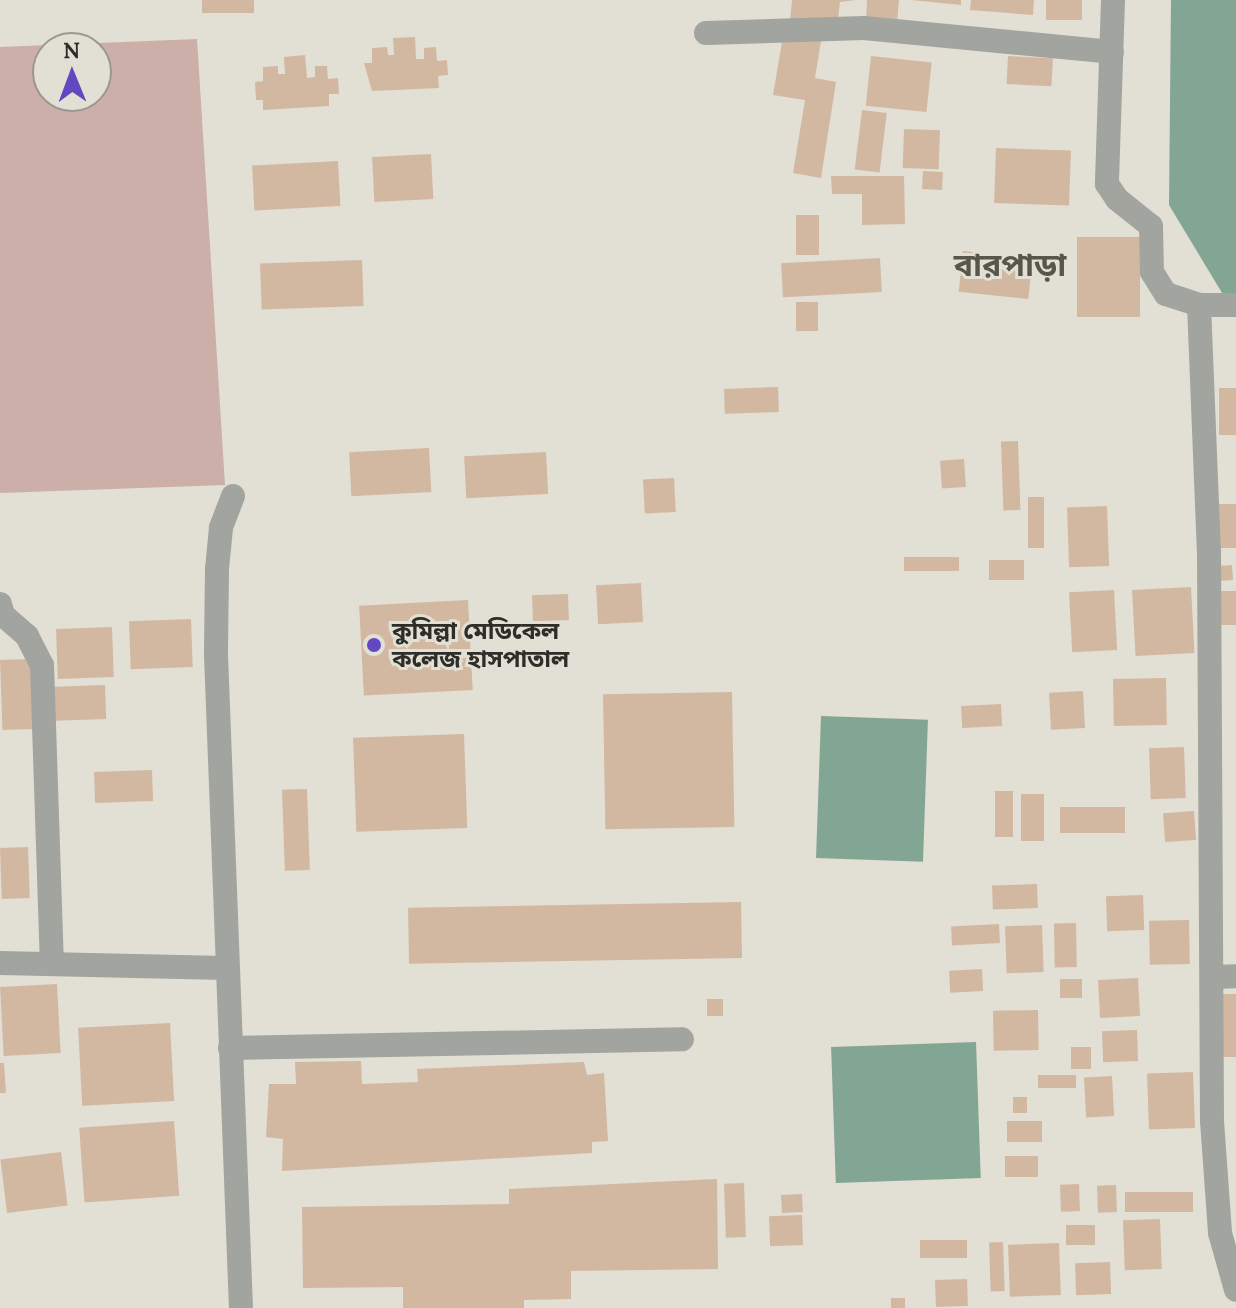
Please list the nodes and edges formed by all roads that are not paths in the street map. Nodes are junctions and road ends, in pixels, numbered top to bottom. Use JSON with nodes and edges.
{"nodes":[{"id":1,"x":1113,"y":0,"type":"edge"},
{"id":2,"x":706,"y":33,"type":"dead end"},
{"id":3,"x":1112,"y":52,"type":"junction"},
{"id":4,"x":1199,"y":305,"type":"junction"},
{"id":5,"x":1236,"y":305,"type":"edge"},
{"id":6,"x":233,"y":496,"type":"dead end"},
{"id":7,"x":0,"y":604,"type":"edge"},
{"id":8,"x":52,"y":961,"type":"junction"},
{"id":9,"x":0,"y":963,"type":"edge"},
{"id":10,"x":225,"y":968,"type":"junction"},
{"id":11,"x":1224,"y":977,"type":"edge"},
{"id":12,"x":682,"y":1039,"type":"dead end"},
{"id":13,"x":230,"y":1048,"type":"junction"},
{"id":14,"x":1236,"y":1290,"type":"edge"},
{"id":15,"x":241,"y":1308,"type":"edge"}],
"edges":[{"from":1,"to":3,"type":"street"},
{"from":2,"to":3,"type":"street"},
{"from":3,"to":4,"type":"street"},
{"from":4,"to":5,"type":"street"},
{"from":4,"to":11,"type":"street"},
{"from":6,"to":10,"type":"street"},
{"from":7,"to":8,"type":"street"},
{"from":8,"to":9,"type":"street"},
{"from":8,"to":10,"type":"street"},
{"from":10,"to":13,"type":"street"},
{"from":11,"to":14,"type":"street"},
{"from":12,"to":13,"type":"street"},
{"from":13,"to":15,"type":"street"}]}
